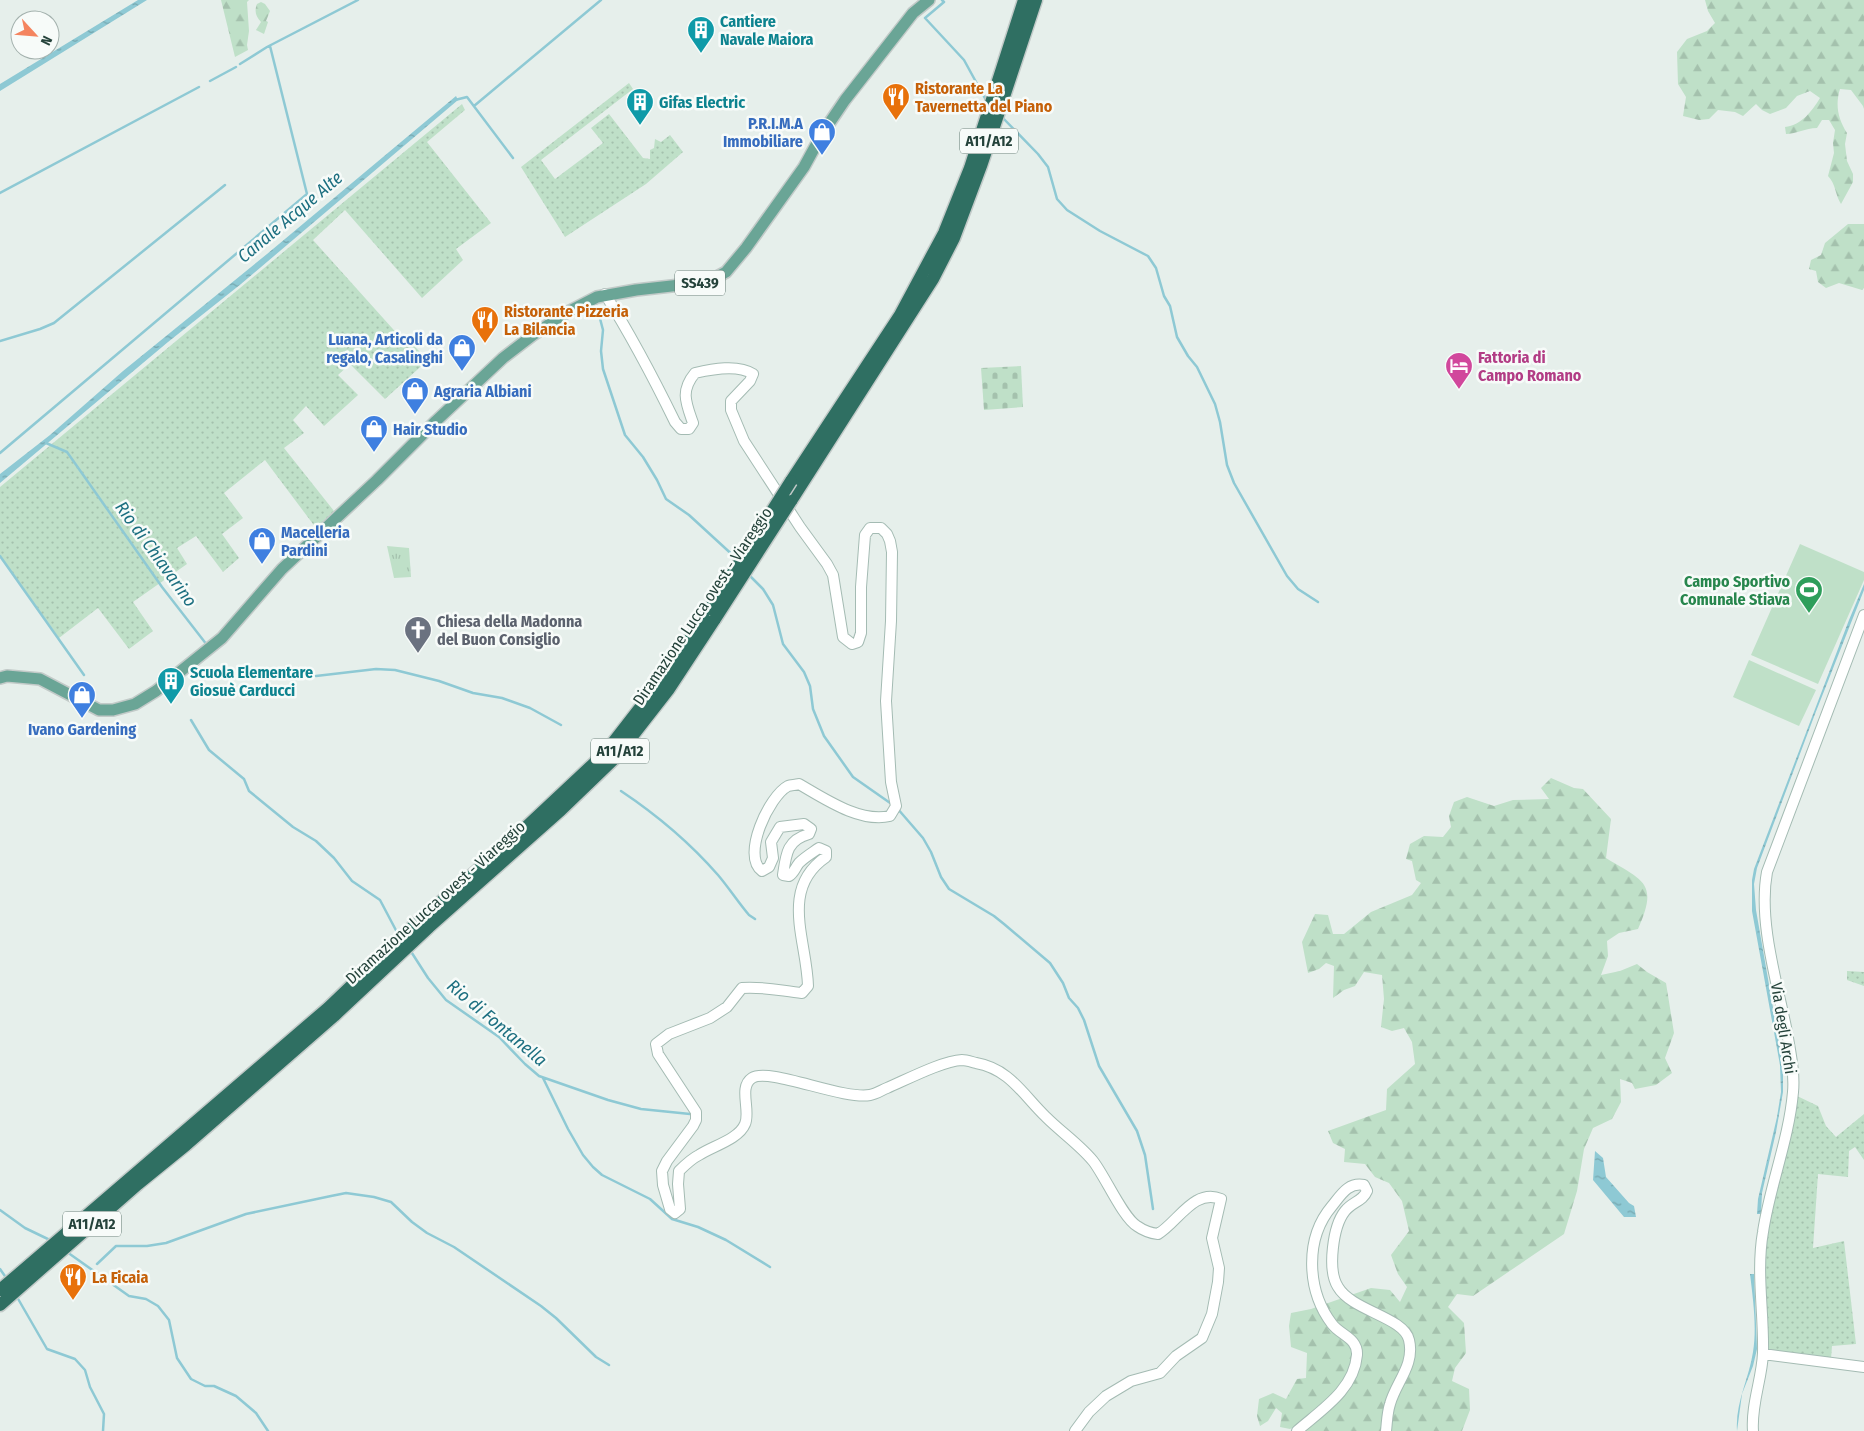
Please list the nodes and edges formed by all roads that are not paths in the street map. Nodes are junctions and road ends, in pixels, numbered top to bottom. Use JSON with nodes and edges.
{"nodes":[{"id":1,"x":929,"y":0,"type":"edge"},
{"id":2,"x":1024,"y":0,"type":"edge"},
{"id":3,"x":1036,"y":0,"type":"edge"},
{"id":4,"x":927,"y":277,"type":"junction"},
{"id":5,"x":605,"y":294,"type":"junction"},
{"id":6,"x":713,"y":614,"type":"junction"},
{"id":7,"x":1864,"y":615,"type":"edge"},
{"id":8,"x":0,"y":678,"type":"edge"},
{"id":9,"x":331,"y":1012,"type":"junction"},
{"id":10,"x":182,"y":1141,"type":"junction"},
{"id":11,"x":0,"y":1290,"type":"edge"},
{"id":12,"x":0,"y":1305,"type":"edge"},
{"id":13,"x":1763,"y":1354,"type":"junction"},
{"id":14,"x":1864,"y":1367,"type":"edge"},
{"id":15,"x":1075,"y":1431,"type":"edge"},
{"id":16,"x":1297,"y":1431,"type":"edge"},
{"id":17,"x":1386,"y":1431,"type":"edge"},
{"id":18,"x":1753,"y":1431,"type":"edge"}],
"edges":[{"from":1,"to":5,"type":"main road","number":"SS439"},
{"from":2,"to":4,"type":"highway","name":"Diramazione Lucca ovest - Viareggio","number":"A11/A12"},
{"from":3,"to":4,"type":"highway","name":"Diramazione Lucca ovest - Viareggio","number":"A11/A12"},
{"from":4,"to":6,"type":"highway","name":"Diramazione Lucca ovest - Viareggio","number":"A11/A12","bridge":true},
{"from":4,"to":6,"type":"highway","name":"Diramazione Lucca ovest - Viareggio","number":"A11/A12","bridge":true},
{"from":5,"to":8,"type":"main road","number":"SS439"},
{"from":5,"to":15,"type":"street"},
{"from":6,"to":9,"type":"highway","name":"Diramazione Lucca ovest - Viareggio","number":"A11/A12"},
{"from":6,"to":9,"type":"highway","name":"Diramazione Lucca ovest - Viareggio","number":"A11/A12"},
{"from":7,"to":13,"type":"street","name":"Via degli Archi"},
{"from":9,"to":10,"type":"highway","name":"Diramazione Lucca ovest - Viareggio","number":"A11/A12"},
{"from":10,"to":11,"type":"highway","name":"Diramazione Lucca ovest - Viareggio","number":"A11/A12"},
{"from":10,"to":12,"type":"highway","name":"Diramazione Lucca ovest - Viareggio","number":"A11/A12"},
{"from":13,"to":14,"type":"street"},
{"from":13,"to":18,"type":"street","name":"Via degli Archi"},
{"from":16,"to":17,"type":"street"}]}
